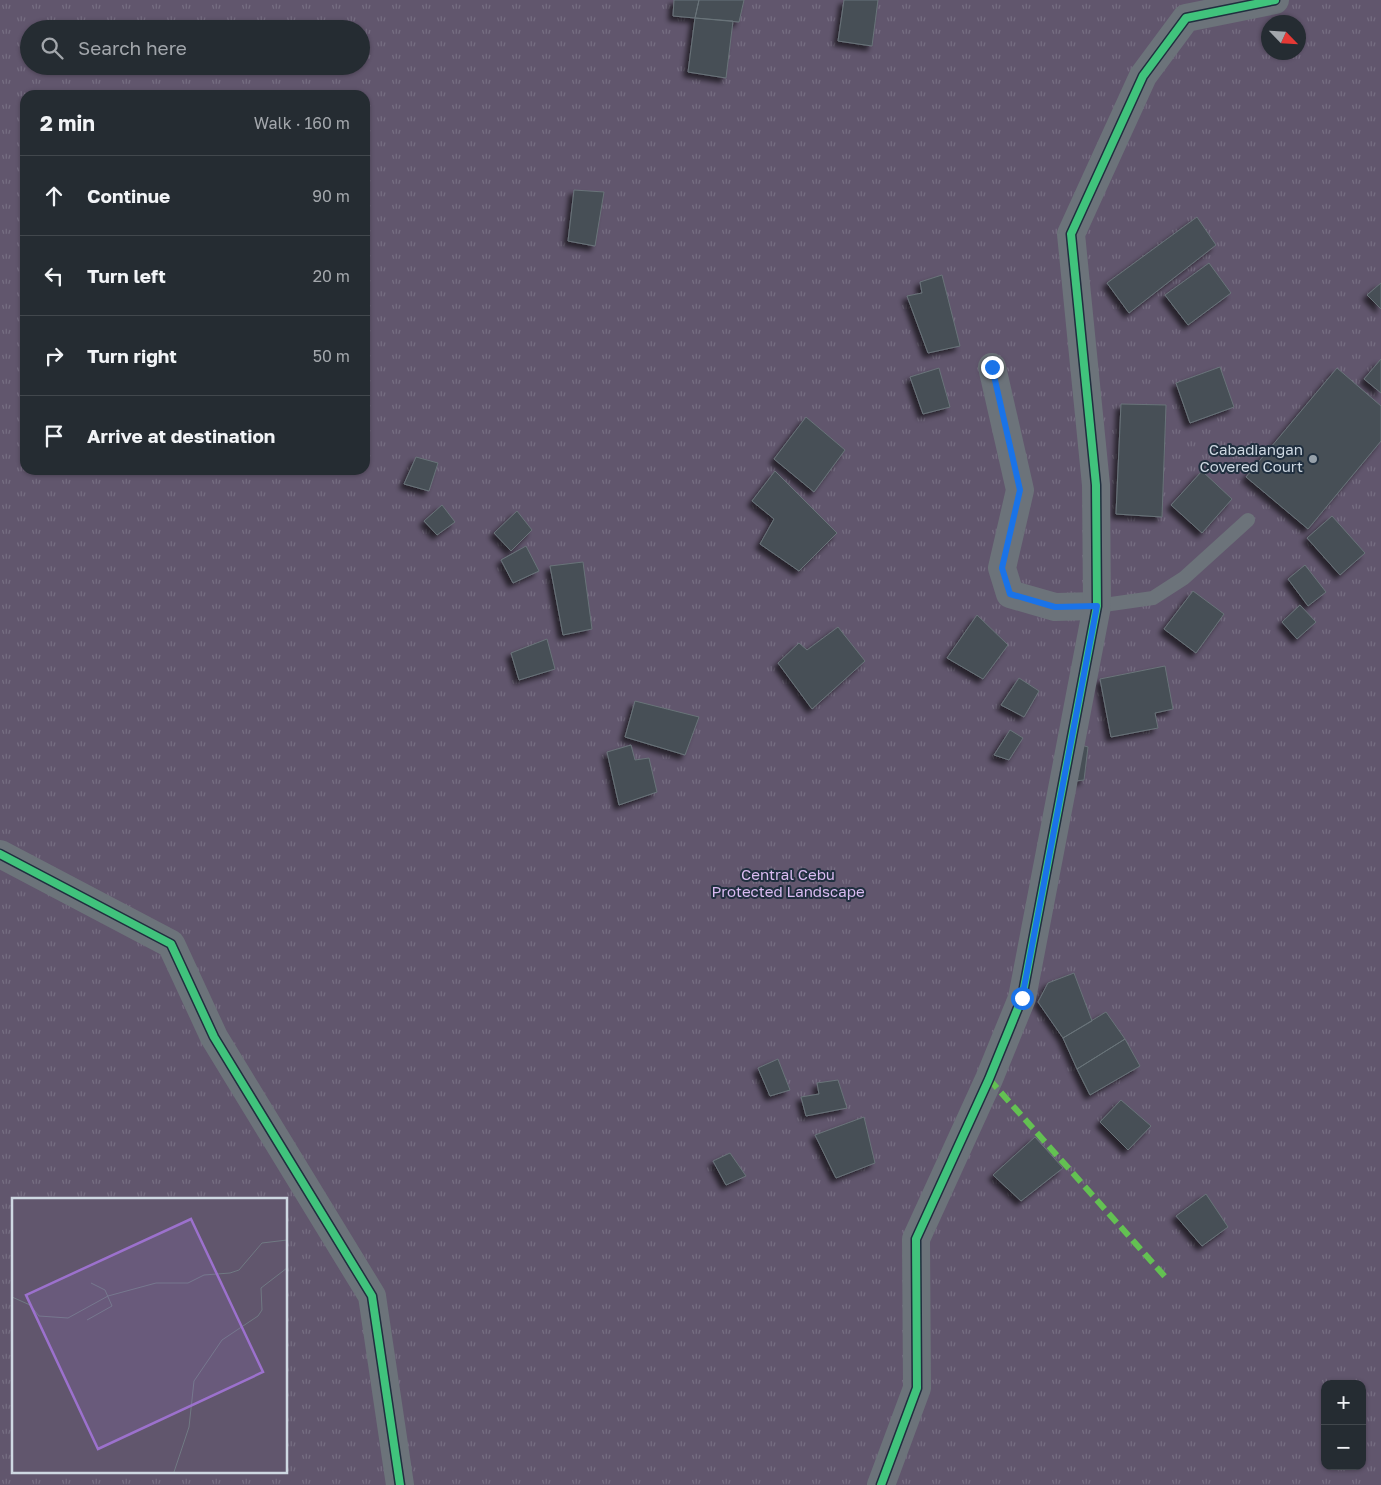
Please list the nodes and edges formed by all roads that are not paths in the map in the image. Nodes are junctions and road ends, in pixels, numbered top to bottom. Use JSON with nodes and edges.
{"nodes":[{"id":1,"x":1275,"y":0,"type":"edge"},
{"id":2,"x":992,"y":367,"type":"dead end"},
{"id":3,"x":1248,"y":520,"type":"dead end"},
{"id":4,"x":1097,"y":606,"type":"junction"},
{"id":5,"x":0,"y":854,"type":"edge"},
{"id":6,"x":400,"y":1485,"type":"edge"},
{"id":7,"x":882,"y":1485,"type":"edge"}],
"edges":[{"from":1,"to":4,"type":"street"},
{"from":2,"to":4,"type":"street"},
{"from":3,"to":4,"type":"lane"},
{"from":4,"to":7,"type":"street"},
{"from":5,"to":6,"type":"street"}]}
